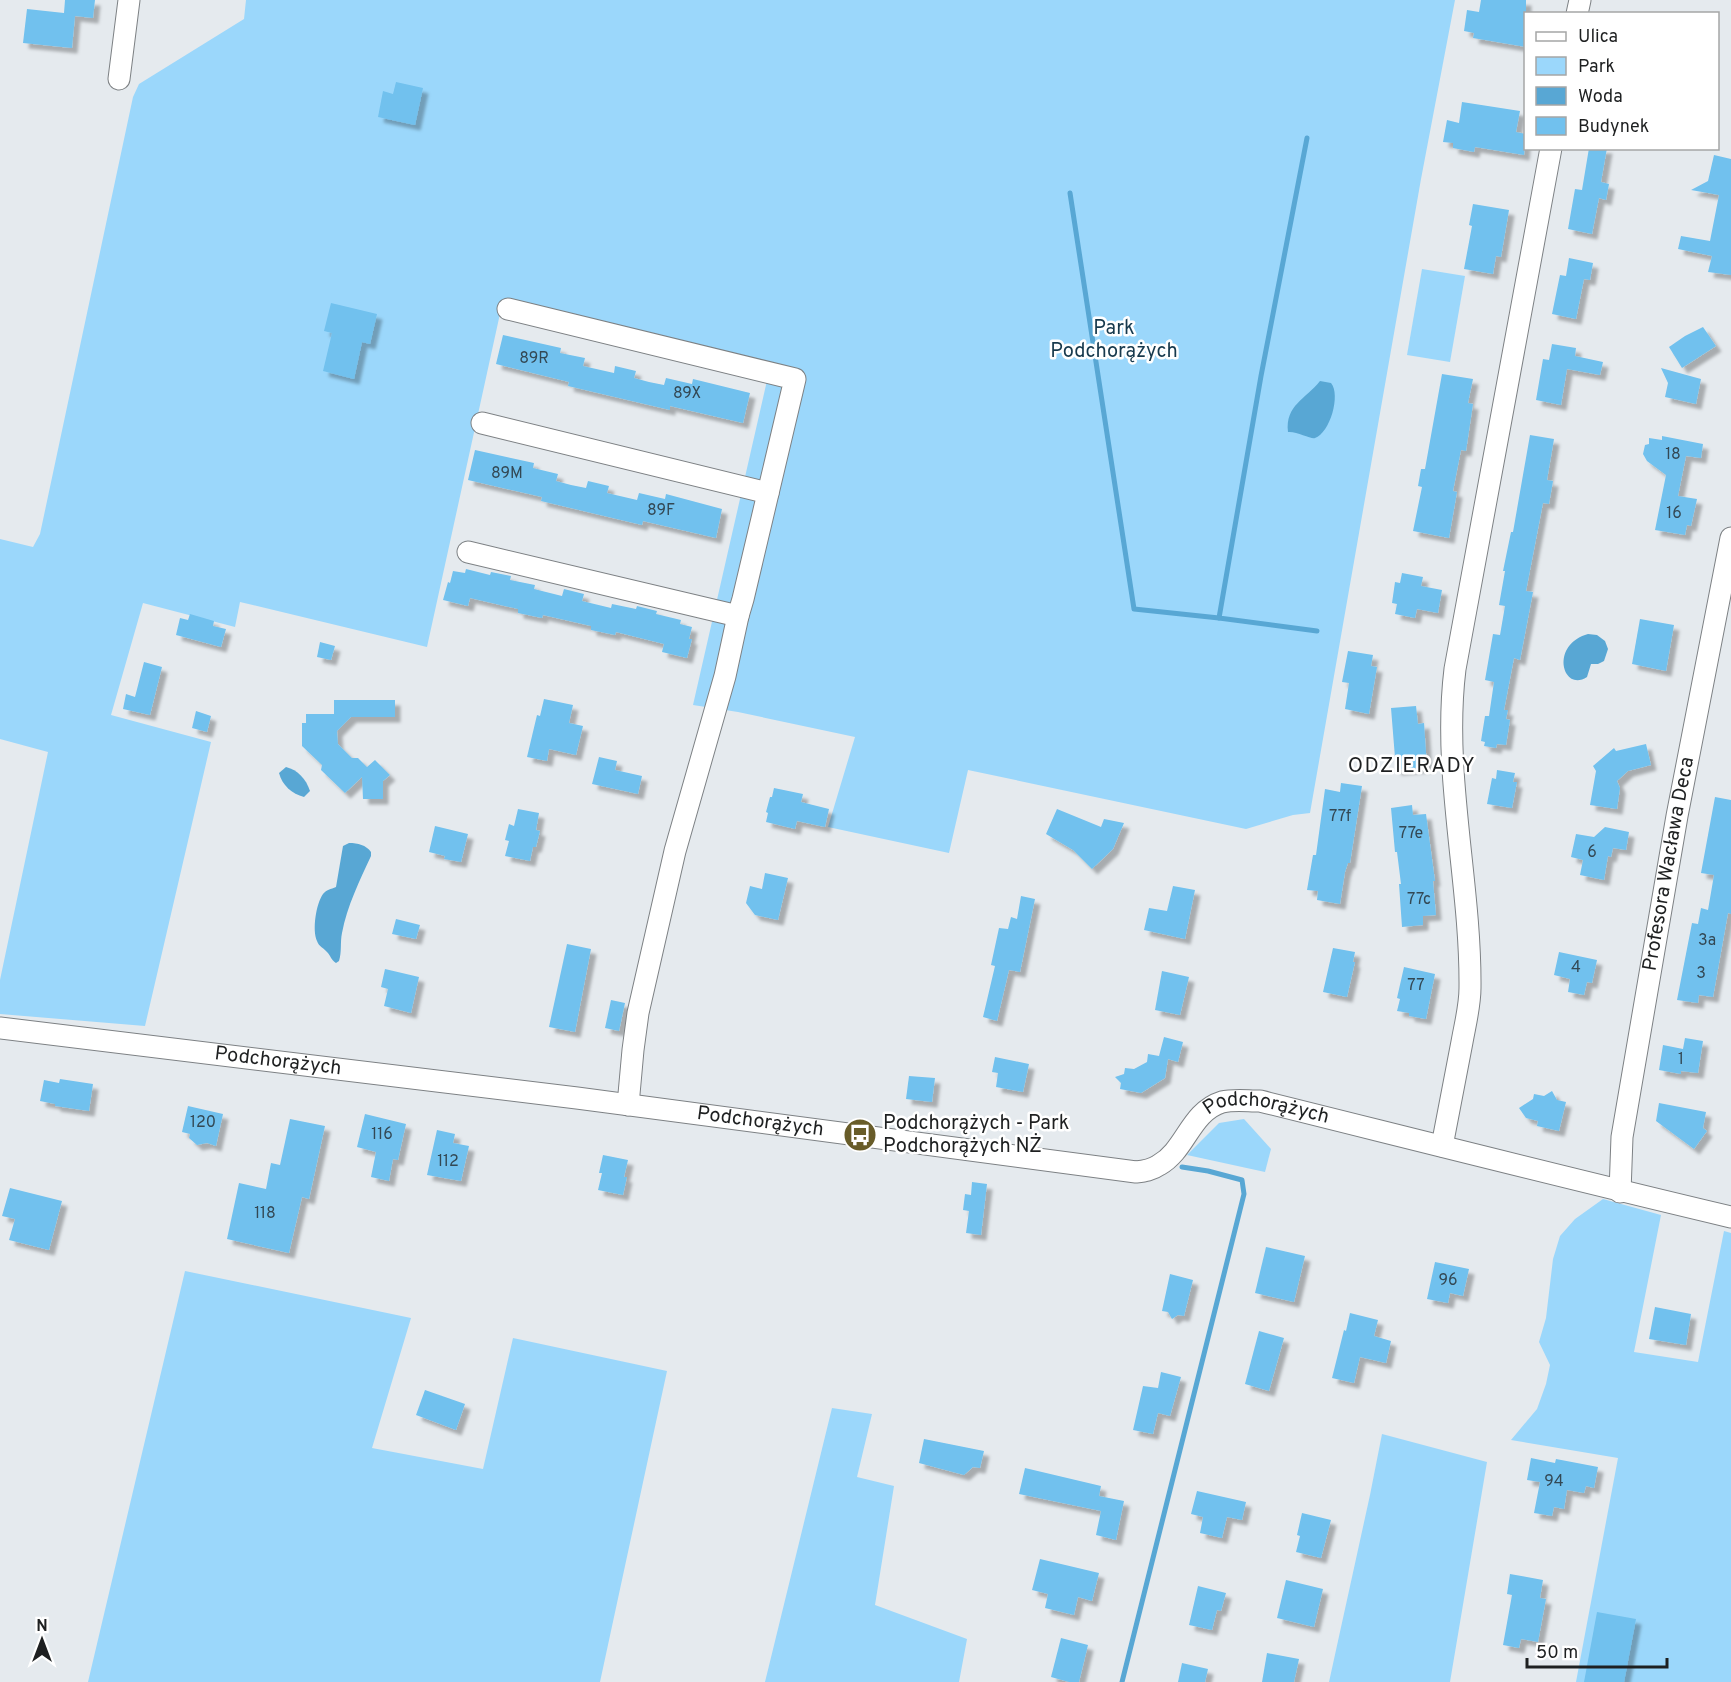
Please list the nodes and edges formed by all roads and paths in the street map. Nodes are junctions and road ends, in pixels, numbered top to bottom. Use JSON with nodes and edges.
{"nodes":[{"id":1,"x":129,"y":0,"type":"edge"},
{"id":2,"x":119,"y":79,"type":"dead end"},
{"id":3,"x":1551,"y":150,"type":"edge"},
{"id":4,"x":507,"y":309,"type":"dead end"},
{"id":5,"x":482,"y":423,"type":"dead end"},
{"id":6,"x":768,"y":493,"type":"junction"},
{"id":7,"x":1731,"y":538,"type":"edge"},
{"id":8,"x":468,"y":552,"type":"dead end"},
{"id":9,"x":738,"y":616,"type":"junction"},
{"id":10,"x":0,"y":1028,"type":"edge"},
{"id":11,"x":628,"y":1105,"type":"junction"},
{"id":12,"x":1442,"y":1146,"type":"junction"},
{"id":13,"x":1620,"y":1192,"type":"junction"},
{"id":14,"x":1731,"y":1217,"type":"edge"}],
"edges":[{"from":1,"to":2,"type":"street"},
{"from":3,"to":12,"type":"street"},
{"from":4,"to":6,"type":"street"},
{"from":5,"to":6,"type":"street"},
{"from":6,"to":9,"type":"street"},
{"from":7,"to":13,"type":"street","name":"Profesora Wacława Deca"},
{"from":8,"to":9,"type":"street"},
{"from":9,"to":11,"type":"street"},
{"from":10,"to":11,"type":"street","name":"Podchorążych"},
{"from":11,"to":12,"type":"street","name":"Podchorążych"},
{"from":12,"to":13,"type":"street","name":"Podchorążych"},
{"from":13,"to":14,"type":"street","name":"Podchorążych"}]}
